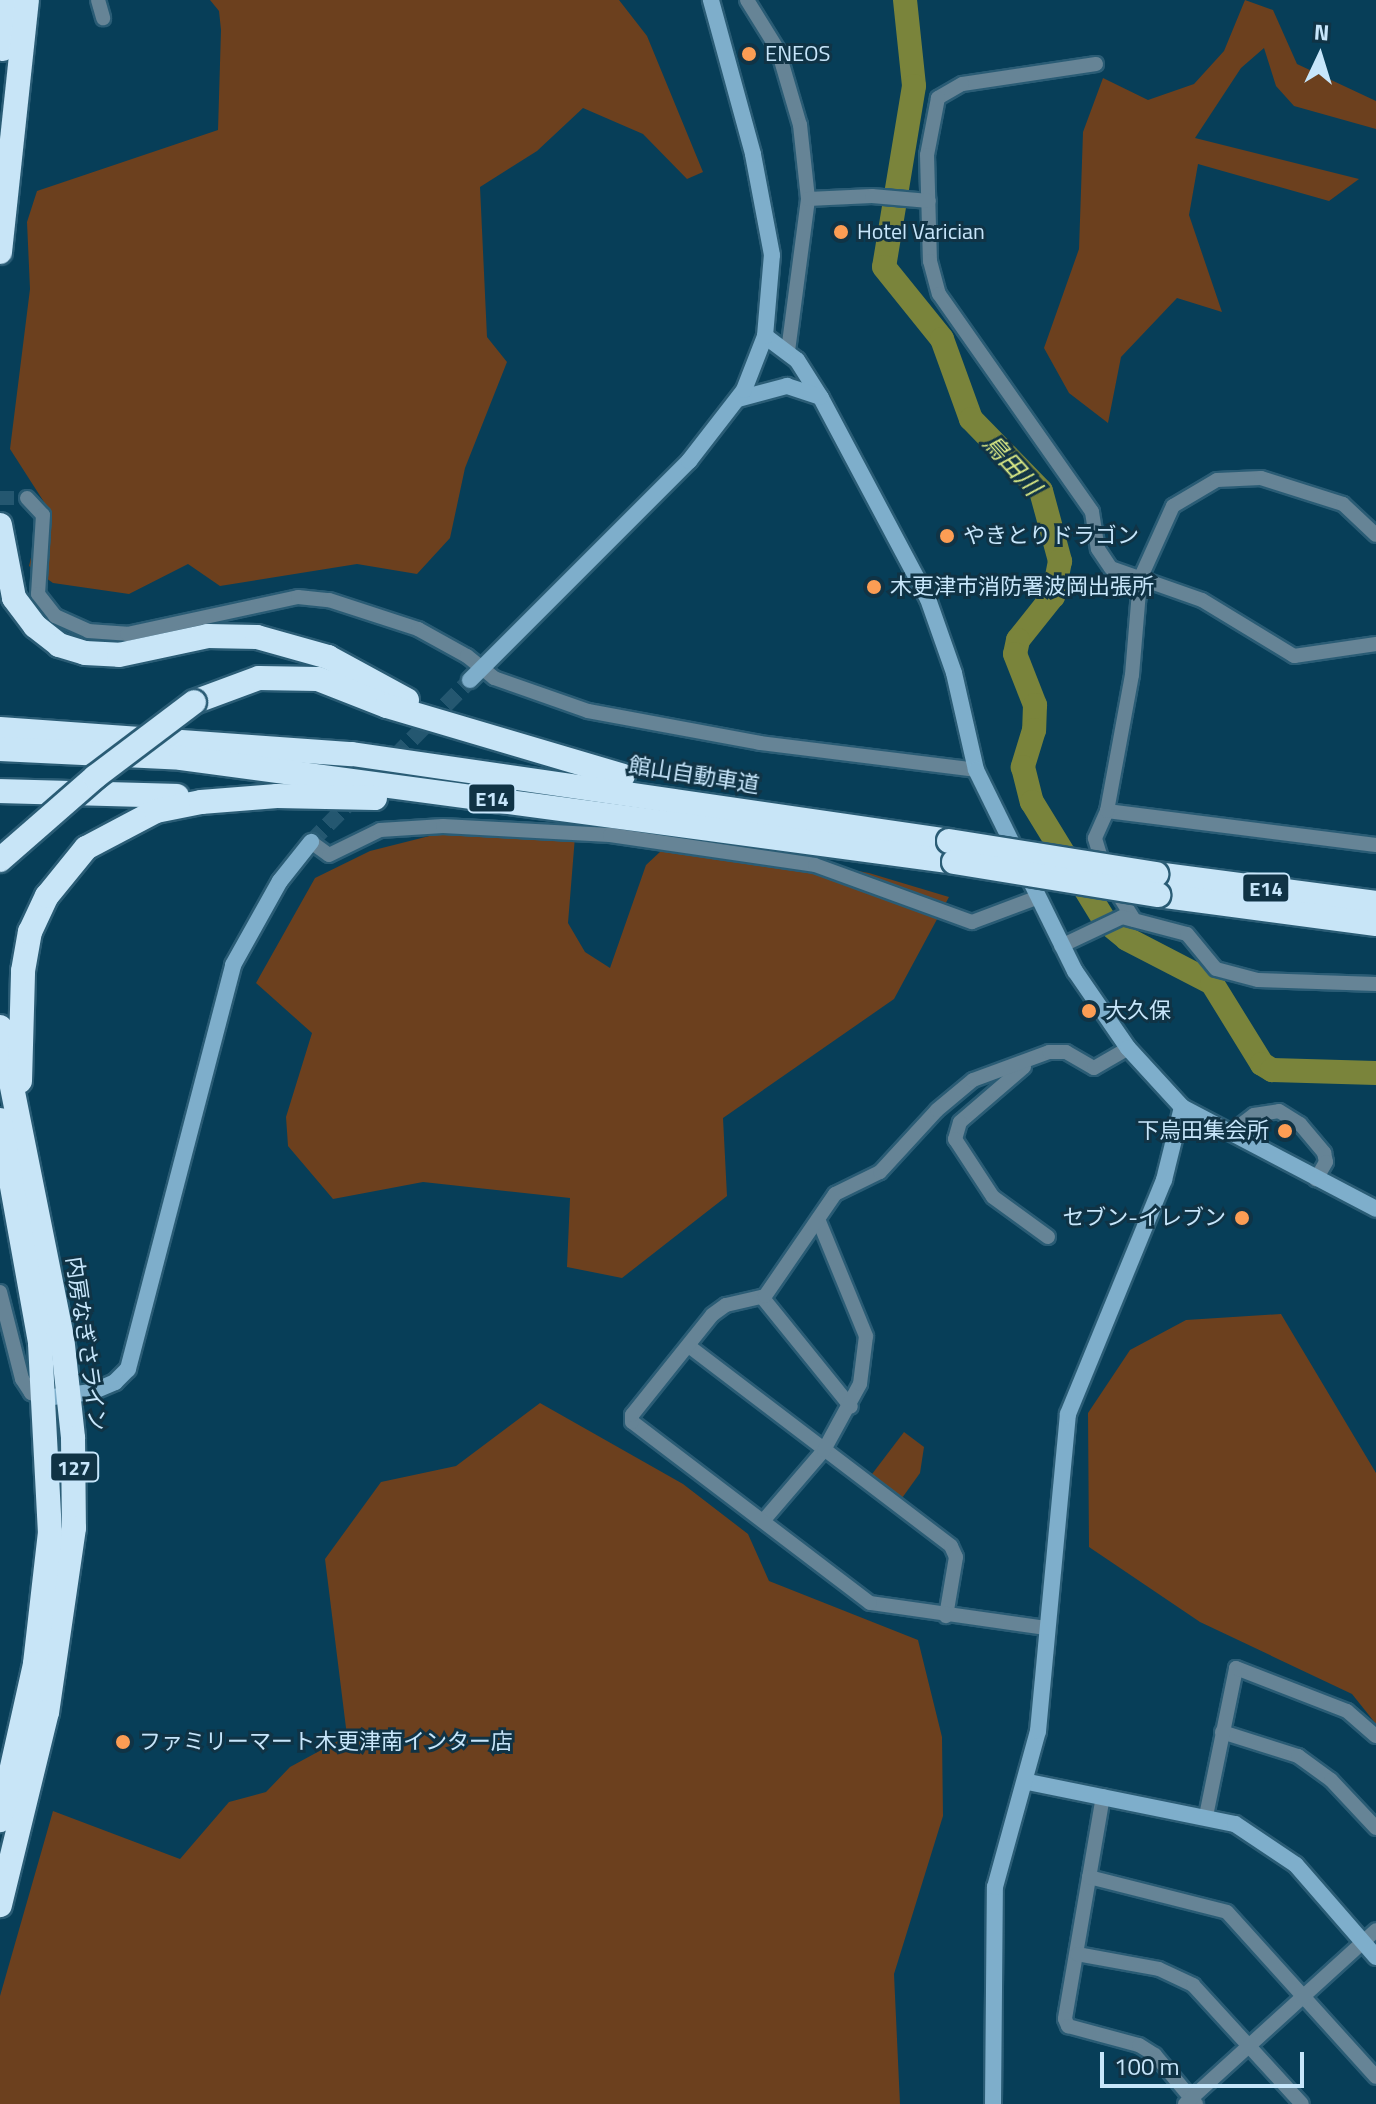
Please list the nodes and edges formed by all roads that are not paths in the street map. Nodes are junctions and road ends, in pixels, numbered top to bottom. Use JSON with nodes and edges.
{"nodes":[{"id":1,"x":10,"y":0,"type":"edge"},
{"id":2,"x":27,"y":0,"type":"edge"},
{"id":3,"x":98,"y":0,"type":"edge"},
{"id":4,"x":711,"y":0,"type":"edge"},
{"id":5,"x":747,"y":0,"type":"edge"},
{"id":6,"x":103,"y":18,"type":"dead end"},
{"id":7,"x":1096,"y":64,"type":"dead end"},
{"id":8,"x":0,"y":76,"type":"edge"},
{"id":9,"x":808,"y":199,"type":"junction"},
{"id":10,"x":924,"y":200,"type":"junction"},
{"id":11,"x":0,"y":252,"type":"edge"},
{"id":12,"x":765,"y":336,"type":"junction"},
{"id":13,"x":788,"y":351,"type":"junction"},
{"id":14,"x":821,"y":398,"type":"junction"},
{"id":15,"x":738,"y":399,"type":"junction"},
{"id":16,"x":27,"y":498,"type":"dead end"},
{"id":17,"x":0,"y":525,"type":"edge"},
{"id":18,"x":1376,"y":535,"type":"edge"},
{"id":19,"x":1140,"y":579,"type":"junction"},
{"id":20,"x":1376,"y":644,"type":"edge"},
{"id":21,"x":475,"y":675,"type":"junction"},
{"id":22,"x":0,"y":729,"type":"edge"},
{"id":23,"x":31,"y":740,"type":"junction"},
{"id":24,"x":504,"y":742,"type":"junction"},
{"id":25,"x":0,"y":749,"type":"edge"},
{"id":26,"x":976,"y":770,"type":"junction"},
{"id":27,"x":0,"y":791,"type":"edge"},
{"id":28,"x":277,"y":796,"type":"junction"},
{"id":29,"x":1107,"y":811,"type":"junction"},
{"id":30,"x":597,"y":812,"type":"junction"},
{"id":31,"x":918,"y":836,"type":"junction"},
{"id":32,"x":311,"y":842,"type":"joint"},
{"id":33,"x":1376,"y":845,"type":"edge"},
{"id":34,"x":951,"y":852,"type":"junction"},
{"id":35,"x":0,"y":860,"type":"edge"},
{"id":36,"x":1157,"y":884,"type":"junction"},
{"id":37,"x":1036,"y":898,"type":"junction"},
{"id":38,"x":1376,"y":903,"type":"edge"},
{"id":39,"x":1134,"y":920,"type":"junction"},
{"id":40,"x":1376,"y":924,"type":"edge"},
{"id":41,"x":1061,"y":946,"type":"junction"},
{"id":42,"x":1376,"y":984,"type":"edge"},
{"id":43,"x":0,"y":1027,"type":"edge"},
{"id":44,"x":1128,"y":1048,"type":"junction"},
{"id":45,"x":1026,"y":1064,"type":"junction"},
{"id":46,"x":1182,"y":1107,"type":"junction"},
{"id":47,"x":8,"y":1114,"type":"edge"},
{"id":48,"x":1230,"y":1133,"type":"junction"},
{"id":49,"x":1316,"y":1179,"type":"junction"},
{"id":50,"x":0,"y":1209,"type":"edge"},
{"id":51,"x":1376,"y":1209,"type":"edge"},
{"id":52,"x":818,"y":1219,"type":"junction"},
{"id":53,"x":1048,"y":1237,"type":"dead end"},
{"id":54,"x":31,"y":1288,"type":"junction"},
{"id":55,"x":0,"y":1292,"type":"edge"},
{"id":56,"x":762,"y":1297,"type":"junction"},
{"id":57,"x":690,"y":1347,"type":"junction"},
{"id":58,"x":70,"y":1397,"type":"junction"},
{"id":59,"x":45,"y":1398,"type":"junction"},
{"id":60,"x":851,"y":1407,"type":"junction"},
{"id":61,"x":824,"y":1450,"type":"junction"},
{"id":62,"x":763,"y":1521,"type":"junction"},
{"id":63,"x":946,"y":1616,"type":"junction"},
{"id":64,"x":1046,"y":1628,"type":"junction"},
{"id":65,"x":1222,"y":1732,"type":"junction"},
{"id":66,"x":1376,"y":1736,"type":"edge"},
{"id":67,"x":1028,"y":1782,"type":"junction"},
{"id":68,"x":1103,"y":1796,"type":"junction"},
{"id":69,"x":1206,"y":1816,"type":"junction"},
{"id":70,"x":0,"y":1820,"type":"edge"},
{"id":71,"x":1376,"y":1828,"type":"edge"},
{"id":72,"x":1089,"y":1877,"type":"junction"},
{"id":73,"x":0,"y":1905,"type":"edge"},
{"id":74,"x":1376,"y":1930,"type":"edge"},
{"id":75,"x":1363,"y":1942,"type":"junction"},
{"id":76,"x":1077,"y":1954,"type":"junction"},
{"id":77,"x":1376,"y":1957,"type":"edge"},
{"id":78,"x":1304,"y":1995,"type":"junction"},
{"id":79,"x":1247,"y":2047,"type":"junction"},
{"id":80,"x":1376,"y":2077,"type":"edge"},
{"id":81,"x":1190,"y":2102,"type":"edge"},
{"id":82,"x":993,"y":2104,"type":"edge"},
{"id":83,"x":1302,"y":2104,"type":"edge"}],
"edges":[{"from":1,"to":8,"type":"highway"},
{"from":2,"to":11,"type":"highway"},
{"from":3,"to":6,"type":"street"},
{"from":4,"to":12,"type":"street"},
{"from":5,"to":9,"type":"street"},
{"from":7,"to":10,"type":"street"},
{"from":9,"to":10,"type":"street"},
{"from":9,"to":13,"type":"street"},
{"from":10,"to":19,"type":"street"},
{"from":12,"to":13,"type":"street"},
{"from":12,"to":15,"type":"street"},
{"from":13,"to":14,"type":"street"},
{"from":14,"to":15,"type":"street"},
{"from":14,"to":26,"type":"street"},
{"from":15,"to":21,"type":"street"},
{"from":16,"to":21,"type":"street"},
{"from":17,"to":24,"type":"highway"},
{"from":18,"to":19,"type":"street"},
{"from":19,"to":20,"type":"street"},
{"from":19,"to":29,"type":"street"},
{"from":21,"to":26,"type":"street"},
{"from":22,"to":23,"type":"highway","name":"館山自動車道","number":"E14"},
{"from":23,"to":25,"type":"highway","name":"館山自動車道","number":"E14"},
{"from":23,"to":30,"type":"highway","name":"館山自動車道","number":"E14"},
{"from":23,"to":31,"type":"highway","name":"館山自動車道","number":"E14"},
{"from":24,"to":31,"type":"highway"},
{"from":24,"to":35,"type":"highway","bridge":true},
{"from":26,"to":37,"type":"street"},
{"from":27,"to":28,"type":"highway"},
{"from":28,"to":30,"type":"highway"},
{"from":28,"to":47,"type":"highway"},
{"from":29,"to":33,"type":"street"},
{"from":29,"to":39,"type":"street"},
{"from":30,"to":34,"type":"highway","name":"館山自動車道","number":"E14"},
{"from":31,"to":34,"type":"highway","name":"館山自動車道","number":"E14"},
{"from":32,"to":37,"type":"street"},
{"from":32,"to":58,"type":"street"},
{"from":34,"to":36,"type":"highway","name":"館山自動車道","number":"E14","bridge":true},
{"from":36,"to":38,"type":"highway","name":"館山自動車道","number":"E14"},
{"from":36,"to":40,"type":"highway","name":"館山自動車道","number":"E14"},
{"from":37,"to":41,"type":"street"},
{"from":39,"to":41,"type":"street"},
{"from":39,"to":42,"type":"street"},
{"from":41,"to":44,"type":"street"},
{"from":43,"to":47,"type":"highway","name":"内房なぎさライン","number":"127"},
{"from":44,"to":45,"type":"street"},
{"from":44,"to":46,"type":"street"},
{"from":45,"to":52,"type":"street"},
{"from":45,"to":53,"type":"street"},
{"from":46,"to":48,"type":"street"},
{"from":46,"to":64,"type":"street"},
{"from":47,"to":54,"type":"highway","name":"内房なぎさライン","number":"127"},
{"from":47,"to":58,"type":"highway","name":"内房なぎさライン","number":"127"},
{"from":48,"to":49,"type":"street"},
{"from":48,"to":49,"type":"street"},
{"from":49,"to":51,"type":"street"},
{"from":50,"to":54,"type":"highway"},
{"from":52,"to":56,"type":"street"},
{"from":52,"to":60,"type":"street"},
{"from":54,"to":59,"type":"highway","name":"内房なぎさライン","number":"127"},
{"from":55,"to":59,"type":"street"},
{"from":56,"to":57,"type":"street"},
{"from":56,"to":60,"type":"street"},
{"from":57,"to":61,"type":"street"},
{"from":57,"to":62,"type":"street"},
{"from":58,"to":59,"type":"street"},
{"from":58,"to":73,"type":"highway","name":"内房なぎさライン","number":"127"},
{"from":59,"to":70,"type":"highway","name":"内房なぎさライン","number":"127"},
{"from":60,"to":61,"type":"street"},
{"from":61,"to":62,"type":"street"},
{"from":61,"to":63,"type":"street"},
{"from":62,"to":63,"type":"street"},
{"from":63,"to":64,"type":"street"},
{"from":64,"to":67,"type":"street"},
{"from":65,"to":66,"type":"street"},
{"from":65,"to":69,"type":"street"},
{"from":65,"to":71,"type":"street"},
{"from":67,"to":68,"type":"street"},
{"from":67,"to":82,"type":"street"},
{"from":68,"to":69,"type":"street"},
{"from":68,"to":72,"type":"street"},
{"from":69,"to":75,"type":"street"},
{"from":72,"to":76,"type":"street"},
{"from":72,"to":78,"type":"street"},
{"from":74,"to":75,"type":"street"},
{"from":75,"to":77,"type":"street"},
{"from":75,"to":78,"type":"street"},
{"from":76,"to":79,"type":"street"},
{"from":76,"to":81,"type":"street"},
{"from":78,"to":79,"type":"street"},
{"from":78,"to":80,"type":"street"},
{"from":79,"to":81,"type":"street"},
{"from":79,"to":83,"type":"street"}]}
